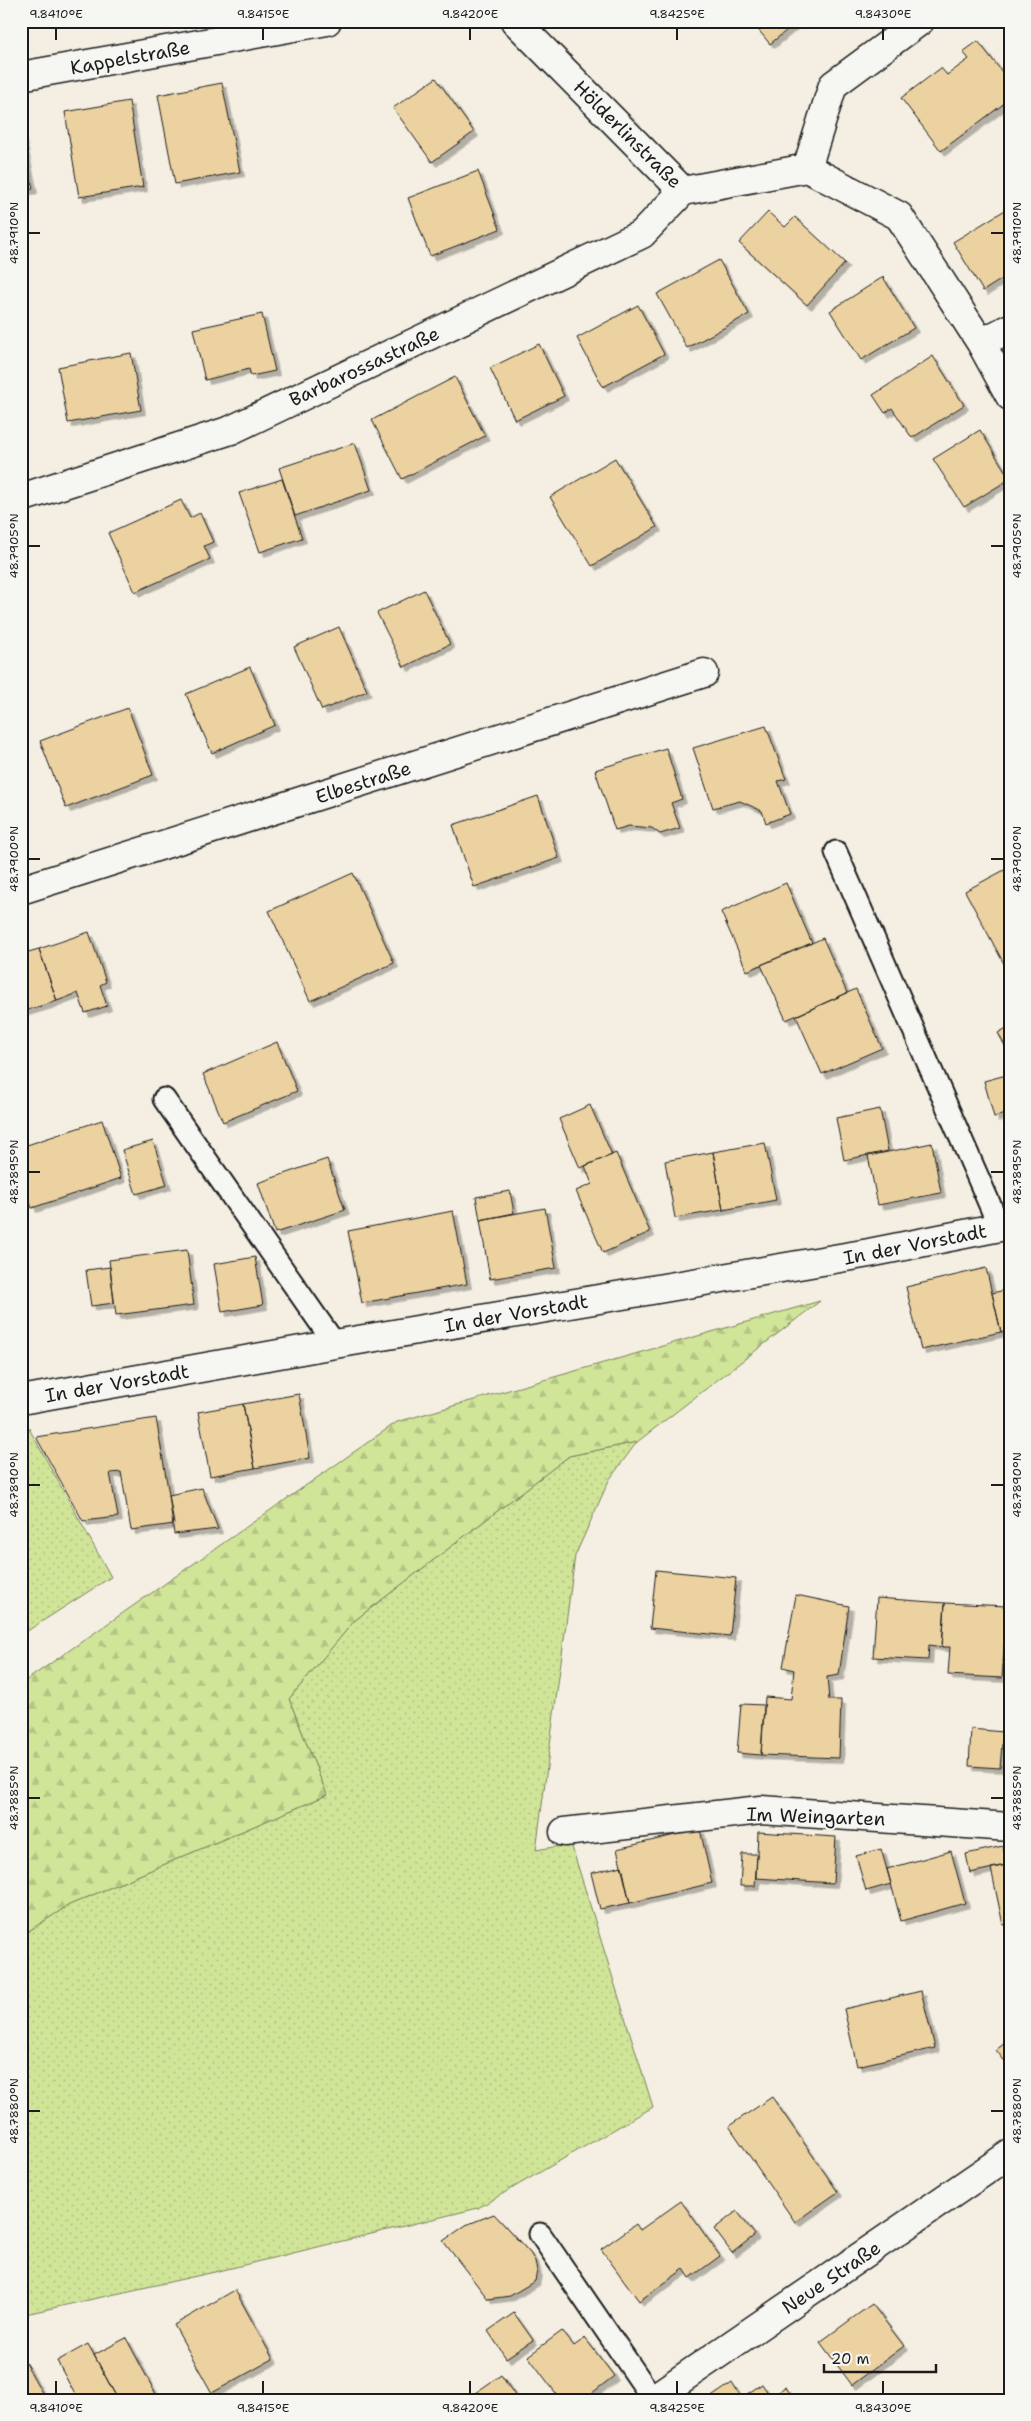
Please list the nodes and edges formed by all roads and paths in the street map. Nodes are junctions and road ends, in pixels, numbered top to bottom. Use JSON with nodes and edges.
{"nodes":[{"id":1,"x":327,"y":21,"type":"edge"},
{"id":2,"x":515,"y":21,"type":"edge"},
{"id":3,"x":920,"y":21,"type":"edge"},
{"id":4,"x":21,"y":76,"type":"edge"},
{"id":5,"x":807,"y":168,"type":"junction"},
{"id":6,"x":683,"y":191,"type":"junction"},
{"id":7,"x":1010,"y":328,"type":"edge"},
{"id":8,"x":981,"y":343,"type":"junction"},
{"id":9,"x":1010,"y":396,"type":"edge"},
{"id":10,"x":21,"y":498,"type":"edge"},
{"id":11,"x":704,"y":673,"type":"dead end"},
{"id":12,"x":836,"y":852,"type":"dead end"},
{"id":13,"x":21,"y":890,"type":"edge"},
{"id":14,"x":164,"y":1099,"type":"dead end"},
{"id":15,"x":1005,"y":1227,"type":"edge"},
{"id":16,"x":335,"y":1344,"type":"junction"},
{"id":17,"x":21,"y":1400,"type":"edge"},
{"id":18,"x":1010,"y":1827,"type":"edge"},
{"id":19,"x":564,"y":1832,"type":"dead end"},
{"id":20,"x":1010,"y":2154,"type":"edge"},
{"id":21,"x":540,"y":2234,"type":"dead end"},
{"id":22,"x":652,"y":2399,"type":"edge"}],
"edges":[{"from":1,"to":4,"type":"street","name":"Kappelstraße"},
{"from":2,"to":6,"type":"street","name":"Hölderlinstraße"},
{"from":3,"to":5,"type":"street"},
{"from":5,"to":6,"type":"street","name":"Hölderlinstraße"},
{"from":5,"to":8,"type":"street"},
{"from":6,"to":10,"type":"street","name":"Barbarossastraße"},
{"from":7,"to":8,"type":"street"},
{"from":8,"to":9,"type":"street"},
{"from":11,"to":13,"type":"street","name":"Elbestraße"},
{"from":12,"to":15,"type":"lane"},
{"from":14,"to":16,"type":"lane"},
{"from":15,"to":16,"type":"street","name":"In der Vorstadt"},
{"from":16,"to":17,"type":"street","name":"In der Vorstadt"},
{"from":18,"to":19,"type":"street","name":"Im Weingarten"},
{"from":20,"to":22,"type":"street","name":"Neue Straße"},
{"from":21,"to":22,"type":"lane"}]}
